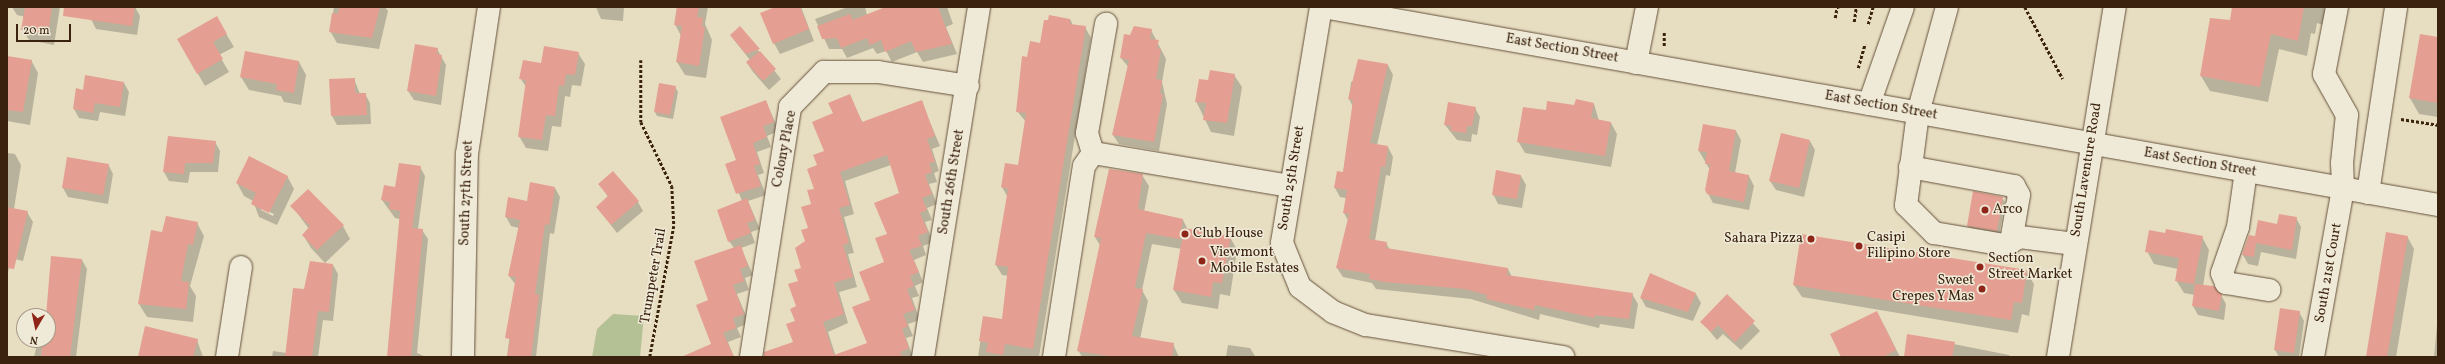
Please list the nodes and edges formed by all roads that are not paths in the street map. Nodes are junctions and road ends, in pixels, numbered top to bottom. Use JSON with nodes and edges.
{"nodes":[{"id":1,"x":489,"y":7,"type":"edge"},
{"id":2,"x":979,"y":7,"type":"edge"},
{"id":3,"x":1322,"y":7,"type":"edge"},
{"id":4,"x":1647,"y":7,"type":"edge"},
{"id":5,"x":1903,"y":7,"type":"edge"},
{"id":6,"x":1947,"y":7,"type":"edge"},
{"id":7,"x":2115,"y":7,"type":"edge"},
{"id":8,"x":2337,"y":7,"type":"edge"},
{"id":9,"x":2396,"y":7,"type":"edge"},
{"id":10,"x":1106,"y":24,"type":"dead end"},
{"id":11,"x":1636,"y":63,"type":"junction"},
{"id":12,"x":968,"y":86,"type":"junction"},
{"id":13,"x":1869,"y":104,"type":"junction"},
{"id":14,"x":1918,"y":112,"type":"junction"},
{"id":15,"x":2091,"y":143,"type":"junction"},
{"id":16,"x":1093,"y":153,"type":"junction"},
{"id":17,"x":1910,"y":167,"type":"junction"},
{"id":18,"x":2246,"y":171,"type":"junction"},
{"id":19,"x":1290,"y":186,"type":"junction"},
{"id":20,"x":2343,"y":189,"type":"junction"},
{"id":21,"x":2368,"y":193,"type":"junction"},
{"id":22,"x":2438,"y":205,"type":"edge"},
{"id":23,"x":2011,"y":242,"type":"junction"},
{"id":24,"x":2075,"y":244,"type":"junction"},
{"id":25,"x":241,"y":267,"type":"dead end"},
{"id":26,"x":2269,"y":290,"type":"dead end"},
{"id":27,"x":227,"y":357,"type":"edge"},
{"id":28,"x":463,"y":357,"type":"edge"},
{"id":29,"x":751,"y":357,"type":"edge"},
{"id":30,"x":923,"y":357,"type":"edge"},
{"id":31,"x":1054,"y":357,"type":"edge"},
{"id":32,"x":1563,"y":357,"type":"edge"},
{"id":33,"x":2058,"y":357,"type":"edge"},
{"id":34,"x":2313,"y":357,"type":"edge"}],
"edges":[{"from":1,"to":28,"type":"street","name":"South 27th Street"},
{"from":2,"to":12,"type":"street","name":"South 26th Street"},
{"from":3,"to":11,"type":"street","name":"East Section Street"},
{"from":3,"to":19,"type":"street","name":"South 25th Street"},
{"from":4,"to":11,"type":"street"},
{"from":5,"to":13,"type":"street"},
{"from":6,"to":14,"type":"street"},
{"from":7,"to":15,"type":"street","name":"South Laventure Road"},
{"from":8,"to":20,"type":"street","name":"South 21st Court"},
{"from":9,"to":21,"type":"street"},
{"from":10,"to":16,"type":"street"},
{"from":11,"to":13,"type":"street","name":"East Section Street"},
{"from":12,"to":29,"type":"street","name":"Colony Place"},
{"from":12,"to":30,"type":"street","name":"South 26th Street"},
{"from":13,"to":14,"type":"street","name":"East Section Street"},
{"from":14,"to":15,"type":"street","name":"East Section Street"},
{"from":14,"to":17,"type":"street"},
{"from":15,"to":18,"type":"street","name":"East Section Street"},
{"from":15,"to":24,"type":"street","name":"South Laventure Road"},
{"from":16,"to":19,"type":"street"},
{"from":16,"to":31,"type":"street"},
{"from":17,"to":23,"type":"street"},
{"from":17,"to":23,"type":"street"},
{"from":18,"to":20,"type":"street","name":"East Section Street"},
{"from":18,"to":26,"type":"street"},
{"from":19,"to":32,"type":"street","name":"South 25th Street"},
{"from":20,"to":21,"type":"street","name":"East Section Street"},
{"from":20,"to":34,"type":"street","name":"South 21st Court"},
{"from":21,"to":22,"type":"street","name":"East Section Street"},
{"from":23,"to":24,"type":"street"},
{"from":24,"to":33,"type":"street","name":"South Laventure Road"},
{"from":25,"to":27,"type":"street"}]}
